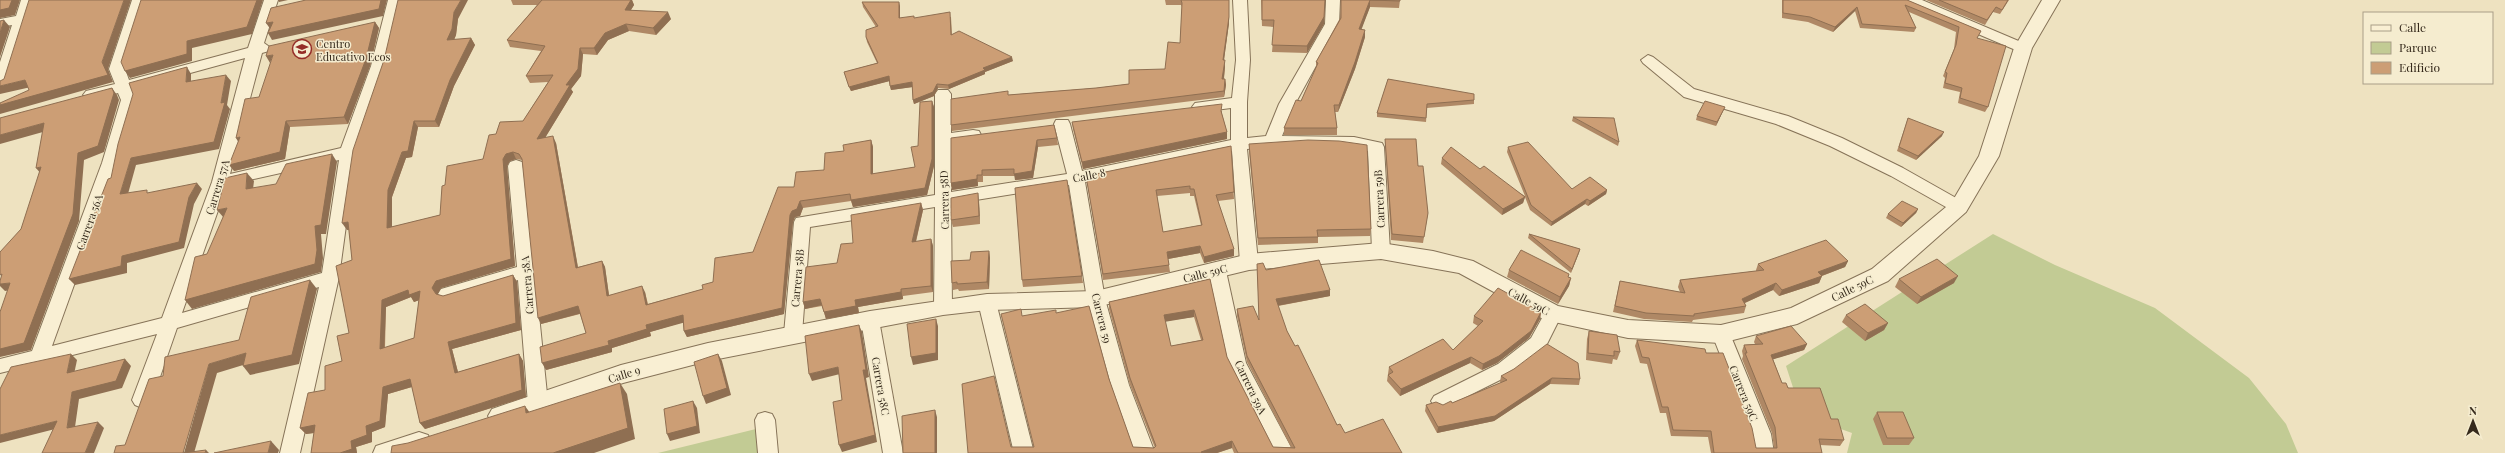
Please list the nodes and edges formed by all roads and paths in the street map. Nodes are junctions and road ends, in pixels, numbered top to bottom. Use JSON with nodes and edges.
{"nodes":[{"id":1,"x":28,"y":0,"type":"edge"},
{"id":2,"x":139,"y":0,"type":"edge"},
{"id":3,"x":395,"y":0,"type":"edge"},
{"id":4,"x":1240,"y":0,"type":"edge"},
{"id":5,"x":1333,"y":0,"type":"edge"},
{"id":6,"x":1910,"y":0,"type":"edge"},
{"id":7,"x":2051,"y":0,"type":"edge"},
{"id":8,"x":275,"y":5,"type":"edge"},
{"id":9,"x":22,"y":19,"type":"junction"},
{"id":10,"x":0,"y":23,"type":"edge"},
{"id":11,"x":278,"y":45,"type":"edge"},
{"id":12,"x":2023,"y":48,"type":"junction"},
{"id":13,"x":255,"y":50,"type":"junction"},
{"id":14,"x":1648,"y":60,"type":"dead end"},
{"id":15,"x":0,"y":85,"type":"edge"},
{"id":16,"x":123,"y":86,"type":"junction"},
{"id":17,"x":943,"y":94,"type":"dead end"},
{"id":18,"x":77,"y":99,"type":"edge"},
{"id":19,"x":1239,"y":102,"type":"junction"},
{"id":20,"x":1185,"y":108,"type":"edge"},
{"id":21,"x":1062,"y":124,"type":"dead end"},
{"id":22,"x":991,"y":133,"type":"edge"},
{"id":23,"x":944,"y":139,"type":"junction"},
{"id":24,"x":1272,"y":141,"type":"junction"},
{"id":25,"x":1240,"y":144,"type":"junction"},
{"id":26,"x":1376,"y":147,"type":"joint"},
{"id":27,"x":348,"y":152,"type":"junction"},
{"id":28,"x":516,"y":166,"type":"dead end"},
{"id":29,"x":1076,"y":178,"type":"junction"},
{"id":30,"x":220,"y":182,"type":"junction"},
{"id":31,"x":942,"y":199,"type":"junction"},
{"id":32,"x":1959,"y":207,"type":"junction"},
{"id":33,"x":802,"y":222,"type":"joint"},
{"id":34,"x":1381,"y":251,"type":"junction"},
{"id":35,"x":1249,"y":262,"type":"junction"},
{"id":36,"x":526,"y":271,"type":"junction"},
{"id":37,"x":1217,"y":271,"type":"junction"},
{"id":38,"x":330,"y":277,"type":"junction"},
{"id":39,"x":447,"y":294,"type":"edge"},
{"id":40,"x":1096,"y":299,"type":"junction"},
{"id":41,"x":987,"y":302,"type":"junction"},
{"id":42,"x":943,"y":307,"type":"junction"},
{"id":43,"x":1553,"y":314,"type":"junction"},
{"id":44,"x":870,"y":320,"type":"junction"},
{"id":45,"x":170,"y":323,"type":"junction"},
{"id":46,"x":793,"y":334,"type":"junction"},
{"id":47,"x":1721,"y":334,"type":"junction"},
{"id":48,"x":39,"y":357,"type":"junction"},
{"id":49,"x":0,"y":366,"type":"edge"},
{"id":50,"x":1441,"y":401,"type":"dead end"},
{"id":51,"x":538,"y":404,"type":"junction"},
{"id":52,"x":136,"y":417,"type":"edge"},
{"id":53,"x":765,"y":420,"type":"dead end"},
{"id":54,"x":478,"y":423,"type":"edge"},
{"id":55,"x":441,"y":435,"type":"edge"},
{"id":56,"x":393,"y":452,"type":"edge"},
{"id":57,"x":290,"y":453,"type":"edge"},
{"id":58,"x":768,"y":453,"type":"edge"},
{"id":59,"x":893,"y":453,"type":"edge"},
{"id":60,"x":1024,"y":453,"type":"edge"},
{"id":61,"x":1145,"y":453,"type":"edge"},
{"id":62,"x":1284,"y":453,"type":"edge"},
{"id":63,"x":1764,"y":453,"type":"edge"}],
"edges":[{"from":1,"to":9,"type":"street"},
{"from":2,"to":16,"type":"street","name":"Carrera 56A"},
{"from":3,"to":27,"type":"street"},
{"from":4,"to":19,"type":"street"},
{"from":5,"to":24,"type":"street"},
{"from":6,"to":12,"type":"street"},
{"from":7,"to":12,"type":"street","name":"Calle 59C"},
{"from":8,"to":13,"type":"street","name":"Carrera 57A"},
{"from":9,"to":10,"type":"street"},
{"from":9,"to":15,"type":"street"},
{"from":11,"to":13,"type":"street"},
{"from":12,"to":32,"type":"street","name":"Calle 59C"},
{"from":13,"to":16,"type":"street"},
{"from":13,"to":30,"type":"street","name":"Carrera 57A"},
{"from":14,"to":32,"type":"street"},
{"from":16,"to":18,"type":"street"},
{"from":16,"to":48,"type":"street","name":"Carrera 56A"},
{"from":17,"to":23,"type":"street","name":"Carrera 58D"},
{"from":19,"to":20,"type":"street"},
{"from":19,"to":25,"type":"street"},
{"from":21,"to":29,"type":"street","name":"Carrera 59"},
{"from":22,"to":23,"type":"street"},
{"from":23,"to":31,"type":"street","name":"Carrera 58D"},
{"from":24,"to":25,"type":"street","name":"Calle 8"},
{"from":24,"to":26,"type":"street","name":"Calle 8"},
{"from":25,"to":29,"type":"street","name":"Calle 8"},
{"from":25,"to":35,"type":"street"},
{"from":26,"to":34,"type":"street","name":"Carrera 59B"},
{"from":27,"to":30,"type":"street"},
{"from":27,"to":38,"type":"street"},
{"from":28,"to":36,"type":"street","name":"Carrera 58A"},
{"from":29,"to":31,"type":"street","name":"Calle 8"},
{"from":29,"to":40,"type":"street","name":"Carrera 59"},
{"from":30,"to":45,"type":"street","name":"Carrera 57A"},
{"from":31,"to":33,"type":"street","name":"Calle 8"},
{"from":31,"to":42,"type":"street","name":"Carrera 58D"},
{"from":32,"to":47,"type":"street","name":"Calle 59C"},
{"from":33,"to":46,"type":"street","name":"Carrera 58B"},
{"from":34,"to":35,"type":"street","name":"Calle 59C"},
{"from":34,"to":43,"type":"street","name":"Calle 59C"},
{"from":35,"to":37,"type":"street","name":"Calle 59C"},
{"from":36,"to":39,"type":"street"},
{"from":36,"to":51,"type":"street","name":"Carrera 58A"},
{"from":37,"to":40,"type":"street","name":"Calle 59C"},
{"from":37,"to":62,"type":"street","name":"Carrera 59A"},
{"from":38,"to":45,"type":"street"},
{"from":38,"to":57,"type":"street"},
{"from":40,"to":41,"type":"street","name":"Calle 59C"},
{"from":40,"to":61,"type":"street","name":"Carrera 59"},
{"from":41,"to":42,"type":"street","name":"Calle 59C"},
{"from":41,"to":60,"type":"street"},
{"from":42,"to":44,"type":"street","name":"Calle 59C"},
{"from":43,"to":47,"type":"street","name":"Calle 59C"},
{"from":43,"to":50,"type":"street"},
{"from":44,"to":46,"type":"street","name":"Calle 9"},
{"from":44,"to":59,"type":"street","name":"Carrera 58C"},
{"from":45,"to":48,"type":"street"},
{"from":45,"to":52,"type":"street","name":"Carrera 57A"},
{"from":46,"to":51,"type":"street","name":"Calle 9"},
{"from":47,"to":63,"type":"street","name":"Carrera 59C"},
{"from":48,"to":49,"type":"street"},
{"from":51,"to":54,"type":"street","name":"Calle 9"},
{"from":53,"to":58,"type":"street"},
{"from":55,"to":56,"type":"street"}]}
